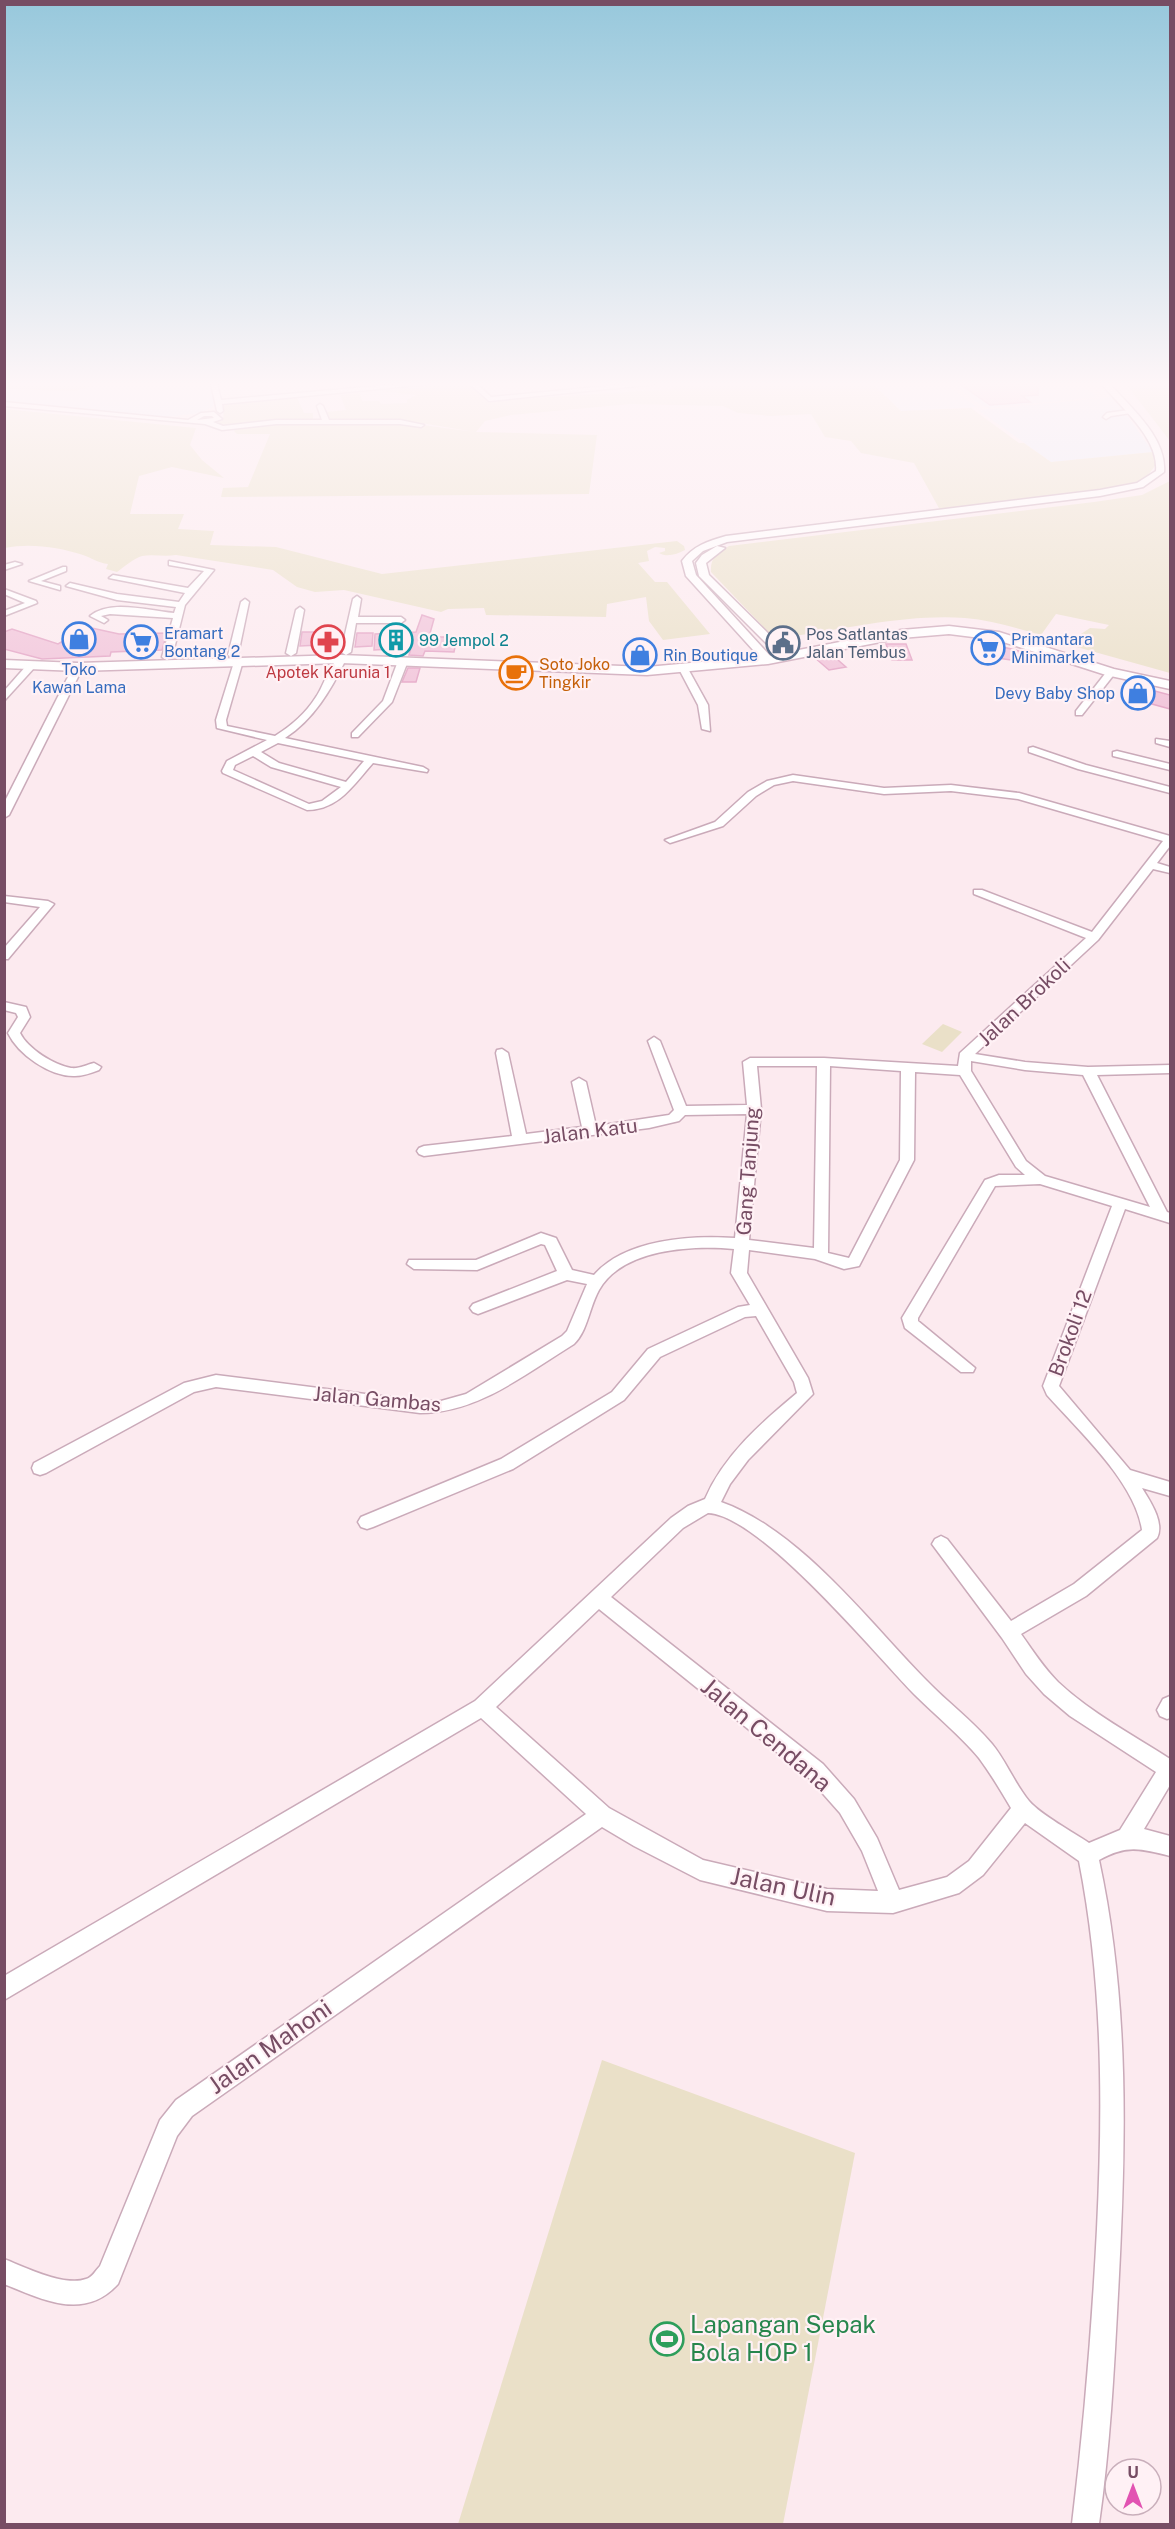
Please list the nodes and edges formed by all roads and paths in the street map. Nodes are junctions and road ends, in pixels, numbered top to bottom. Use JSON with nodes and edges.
{"nodes":[{"id":1,"x":1040,"y":502,"type":"edge"},
{"id":2,"x":1055,"y":502,"type":"edge"},
{"id":3,"x":986,"y":510,"type":"junction"},
{"id":4,"x":172,"y":563,"type":"dead end"},
{"id":5,"x":18,"y":564,"type":"dead end"},
{"id":6,"x":4,"y":568,"type":"edge"},
{"id":7,"x":63,"y":569,"type":"dead end"},
{"id":8,"x":113,"y":578,"type":"dead end"},
{"id":9,"x":4,"y":591,"type":"edge"},
{"id":10,"x":190,"y":591,"type":"junction"},
{"id":11,"x":52,"y":592,"type":"junction"},
{"id":12,"x":357,"y":599,"type":"dead end"},
{"id":13,"x":244,"y":602,"type":"dead end"},
{"id":14,"x":181,"y":605,"type":"junction"},
{"id":15,"x":300,"y":610,"type":"dead end"},
{"id":16,"x":4,"y":614,"type":"edge"},
{"id":17,"x":178,"y":616,"type":"junction"},
{"id":18,"x":104,"y":620,"type":"dead end"},
{"id":19,"x":353,"y":620,"type":"junction"},
{"id":20,"x":402,"y":620,"type":"dead end"},
{"id":21,"x":782,"y":652,"type":"junction"},
{"id":22,"x":291,"y":653,"type":"junction"},
{"id":23,"x":344,"y":656,"type":"junction"},
{"id":24,"x":765,"y":656,"type":"junction"},
{"id":25,"x":167,"y":657,"type":"junction"},
{"id":26,"x":4,"y":658,"type":"edge"},
{"id":27,"x":235,"y":658,"type":"junction"},
{"id":28,"x":454,"y":659,"type":"junction"},
{"id":29,"x":404,"y":661,"type":"junction"},
{"id":30,"x":4,"y":664,"type":"edge"},
{"id":31,"x":30,"y":667,"type":"junction"},
{"id":32,"x":78,"y":668,"type":"junction"},
{"id":33,"x":684,"y":669,"type":"junction"},
{"id":34,"x":1111,"y":672,"type":"junction"},
{"id":35,"x":1170,"y":677,"type":"edge"},
{"id":36,"x":1170,"y":685,"type":"edge"},
{"id":37,"x":4,"y":698,"type":"edge"},
{"id":38,"x":1079,"y":713,"type":"dead end"},
{"id":39,"x":707,"y":729,"type":"dead end"},
{"id":40,"x":355,"y":735,"type":"dead end"},
{"id":41,"x":280,"y":739,"type":"junction"},
{"id":42,"x":328,"y":750,"type":"junction"},
{"id":43,"x":1034,"y":750,"type":"dead end"},
{"id":44,"x":253,"y":752,"type":"junction"},
{"id":45,"x":1117,"y":754,"type":"dead end"},
{"id":46,"x":371,"y":759,"type":"junction"},
{"id":47,"x":1170,"y":767,"type":"edge"},
{"id":48,"x":423,"y":770,"type":"dead end"},
{"id":49,"x":303,"y":772,"type":"junction"},
{"id":50,"x":346,"y":785,"type":"junction"},
{"id":51,"x":1170,"y":790,"type":"edge"},
{"id":52,"x":6,"y":811,"type":"edge"},
{"id":53,"x":670,"y":840,"type":"dead end"},
{"id":54,"x":1169,"y":842,"type":"edge"},
{"id":55,"x":1154,"y":862,"type":"junction"},
{"id":56,"x":1170,"y":870,"type":"edge"},
{"id":57,"x":978,"y":892,"type":"dead end"},
{"id":58,"x":4,"y":899,"type":"edge"},
{"id":59,"x":1094,"y":937,"type":"junction"},
{"id":60,"x":4,"y":956,"type":"edge"},
{"id":61,"x":4,"y":1006,"type":"edge"},
{"id":62,"x":654,"y":1041,"type":"dead end"},
{"id":63,"x":502,"y":1053,"type":"dead end"},
{"id":64,"x":965,"y":1056,"type":"junction"},
{"id":65,"x":825,"y":1062,"type":"junction"},
{"id":66,"x":908,"y":1066,"type":"junction"},
{"id":67,"x":94,"y":1067,"type":"dead end"},
{"id":68,"x":1170,"y":1069,"type":"edge"},
{"id":69,"x":964,"y":1071,"type":"junction"},
{"id":70,"x":1088,"y":1071,"type":"junction"},
{"id":71,"x":579,"y":1082,"type":"dead end"},
{"id":72,"x":754,"y":1109,"type":"junction"},
{"id":73,"x":681,"y":1112,"type":"junction"},
{"id":74,"x":590,"y":1131,"type":"junction"},
{"id":75,"x":520,"y":1139,"type":"junction"},
{"id":76,"x":424,"y":1151,"type":"dead end"},
{"id":77,"x":1040,"y":1179,"type":"junction"},
{"id":78,"x":1119,"y":1204,"type":"junction"},
{"id":79,"x":1166,"y":1217,"type":"edge"},
{"id":80,"x":821,"y":1255,"type":"junction"},
{"id":81,"x":414,"y":1264,"type":"dead end"},
{"id":82,"x":742,"y":1264,"type":"junction"},
{"id":83,"x":566,"y":1274,"type":"junction"},
{"id":84,"x":597,"y":1281,"type":"junction"},
{"id":85,"x":478,"y":1308,"type":"dead end"},
{"id":86,"x":759,"y":1311,"type":"junction"},
{"id":87,"x":967,"y":1368,"type":"dead end"},
{"id":88,"x":40,"y":1468,"type":"dead end"},
{"id":89,"x":1126,"y":1476,"type":"junction"},
{"id":90,"x":1170,"y":1489,"type":"edge"},
{"id":91,"x":711,"y":1505,"type":"junction"},
{"id":92,"x":367,"y":1522,"type":"dead end"},
{"id":93,"x":942,"y":1544,"type":"dead end"},
{"id":94,"x":600,"y":1599,"type":"junction"},
{"id":95,"x":1009,"y":1632,"type":"junction"},
{"id":96,"x":482,"y":1707,"type":"junction"},
{"id":97,"x":1170,"y":1769,"type":"edge"},
{"id":98,"x":1023,"y":1809,"type":"junction"},
{"id":99,"x":602,"y":1815,"type":"junction"},
{"id":100,"x":1127,"y":1837,"type":"junction"},
{"id":101,"x":1170,"y":1846,"type":"edge"},
{"id":102,"x":1088,"y":1855,"type":"junction"},
{"id":103,"x":893,"y":1902,"type":"junction"},
{"id":104,"x":4,"y":1989,"type":"edge"},
{"id":105,"x":4,"y":2271,"type":"edge"},
{"id":106,"x":1086,"y":2524,"type":"edge"}],
"edges":[{"from":1,"to":3,"type":"street"},
{"from":2,"to":3,"type":"street"},
{"from":3,"to":21,"type":"street"},
{"from":3,"to":24,"type":"street"},
{"from":4,"to":10,"type":"street"},
{"from":5,"to":6,"type":"street"},
{"from":7,"to":11,"type":"street"},
{"from":8,"to":10,"type":"street"},
{"from":9,"to":11,"type":"street"},
{"from":10,"to":14,"type":"street"},
{"from":11,"to":14,"type":"street"},
{"from":11,"to":16,"type":"street"},
{"from":12,"to":19,"type":"street"},
{"from":13,"to":27,"type":"street"},
{"from":14,"to":17,"type":"street"},
{"from":15,"to":22,"type":"street"},
{"from":17,"to":18,"type":"street"},
{"from":17,"to":25,"type":"street"},
{"from":19,"to":20,"type":"street"},
{"from":19,"to":23,"type":"street"},
{"from":21,"to":24,"type":"main road"},
{"from":21,"to":34,"type":"main road"},
{"from":21,"to":35,"type":"main road"},
{"from":22,"to":23,"type":"main road"},
{"from":22,"to":27,"type":"main road"},
{"from":23,"to":27,"type":"main road"},
{"from":23,"to":28,"type":"main road"},
{"from":23,"to":29,"type":"main road"},
{"from":23,"to":41,"type":"street"},
{"from":24,"to":28,"type":"main road"},
{"from":24,"to":33,"type":"main road"},
{"from":25,"to":26,"type":"main road"},
{"from":25,"to":27,"type":"main road"},
{"from":27,"to":32,"type":"main road"},
{"from":27,"to":41,"type":"street"},
{"from":28,"to":29,"type":"main road"},
{"from":28,"to":33,"type":"main road"},
{"from":29,"to":40,"type":"street"},
{"from":30,"to":31,"type":"main road"},
{"from":31,"to":32,"type":"main road"},
{"from":31,"to":37,"type":"street"},
{"from":32,"to":52,"type":"street"},
{"from":33,"to":39,"type":"street"},
{"from":34,"to":36,"type":"main road"},
{"from":34,"to":38,"type":"street"},
{"from":41,"to":42,"type":"street"},
{"from":41,"to":44,"type":"street"},
{"from":42,"to":46,"type":"street"},
{"from":42,"to":49,"type":"street"},
{"from":43,"to":51,"type":"street"},
{"from":44,"to":49,"type":"street"},
{"from":44,"to":50,"type":"street"},
{"from":45,"to":47,"type":"street"},
{"from":46,"to":48,"type":"street"},
{"from":46,"to":50,"type":"street"},
{"from":49,"to":50,"type":"street"},
{"from":53,"to":54,"type":"street"},
{"from":54,"to":55,"type":"street","name":"Jalan Brokoli"},
{"from":55,"to":56,"type":"street"},
{"from":55,"to":59,"type":"street","name":"Jalan Brokoli"},
{"from":57,"to":59,"type":"street"},
{"from":58,"to":60,"type":"street"},
{"from":59,"to":64,"type":"street","name":"Jalan Brokoli"},
{"from":61,"to":67,"type":"street"},
{"from":62,"to":73,"type":"street"},
{"from":63,"to":75,"type":"street"},
{"from":64,"to":69,"type":"street","name":"Jalan Brokoli"},
{"from":64,"to":70,"type":"street"},
{"from":65,"to":66,"type":"street"},
{"from":65,"to":72,"type":"street","name":"Gang Tanjung"},
{"from":65,"to":80,"type":"street"},
{"from":66,"to":69,"type":"street"},
{"from":66,"to":80,"type":"street","name":"Jalan Gambas"},
{"from":68,"to":70,"type":"street"},
{"from":69,"to":77,"type":"street"},
{"from":70,"to":79,"type":"street"},
{"from":71,"to":74,"type":"street"},
{"from":72,"to":73,"type":"street","name":"Jalan Katu"},
{"from":72,"to":82,"type":"street","name":"Gang Tanjung"},
{"from":73,"to":74,"type":"street","name":"Jalan Katu"},
{"from":74,"to":75,"type":"street","name":"Jalan Katu"},
{"from":75,"to":76,"type":"street","name":"Jalan Katu"},
{"from":77,"to":78,"type":"street"},
{"from":77,"to":87,"type":"street"},
{"from":78,"to":79,"type":"street"},
{"from":78,"to":89,"type":"street","name":"Brokoli 12"},
{"from":80,"to":82,"type":"street","name":"Jalan Gambas"},
{"from":81,"to":83,"type":"street"},
{"from":82,"to":84,"type":"street","name":"Jalan Gambas"},
{"from":82,"to":86,"type":"street"},
{"from":83,"to":84,"type":"street"},
{"from":83,"to":85,"type":"street"},
{"from":84,"to":88,"type":"street","name":"Jalan Gambas"},
{"from":86,"to":91,"type":"street"},
{"from":86,"to":92,"type":"street"},
{"from":89,"to":90,"type":"street"},
{"from":89,"to":95,"type":"street"},
{"from":91,"to":94,"type":"street"},
{"from":91,"to":98,"type":"street"},
{"from":93,"to":95,"type":"street"},
{"from":94,"to":96,"type":"street"},
{"from":94,"to":103,"type":"street","name":"Jalan Cendana"},
{"from":95,"to":97,"type":"street"},
{"from":96,"to":99,"type":"street","name":"Jalan Ulin"},
{"from":96,"to":104,"type":"street"},
{"from":97,"to":100,"type":"street"},
{"from":98,"to":102,"type":"street"},
{"from":98,"to":103,"type":"street","name":"Jalan Ulin"},
{"from":99,"to":103,"type":"street","name":"Jalan Ulin"},
{"from":99,"to":105,"type":"street","name":"Jalan Mahoni"},
{"from":100,"to":101,"type":"street"},
{"from":100,"to":102,"type":"street"},
{"from":102,"to":106,"type":"street"}]}
